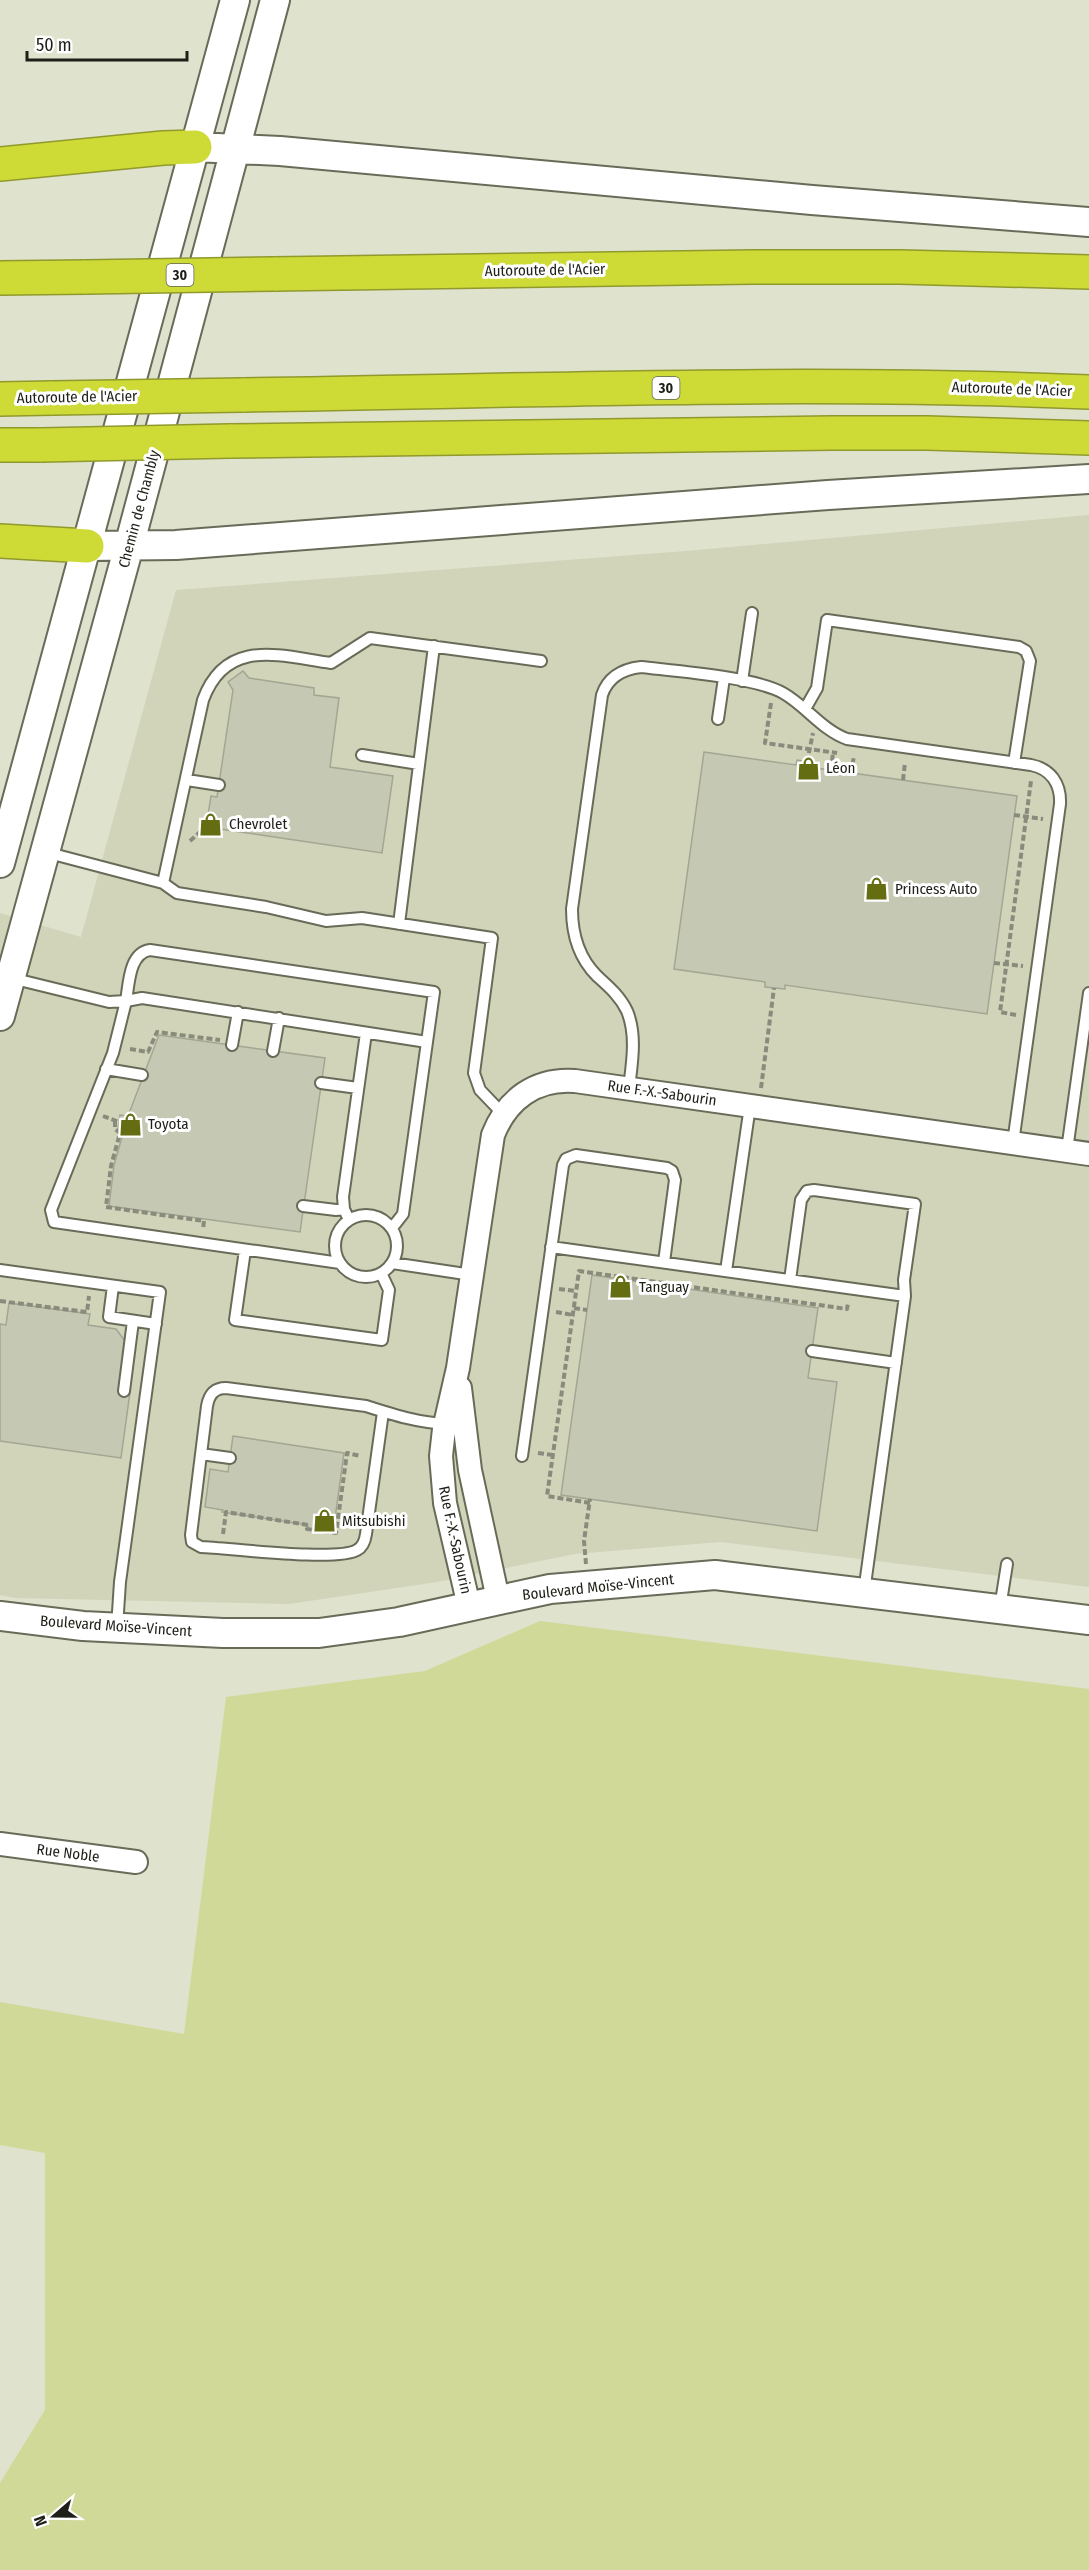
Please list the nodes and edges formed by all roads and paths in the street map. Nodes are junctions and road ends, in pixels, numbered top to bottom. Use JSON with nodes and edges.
{"nodes":[{"id":1,"x":235,"y":0,"type":"edge"},
{"id":2,"x":275,"y":0,"type":"edge"},
{"id":3,"x":195,"y":147,"type":"junction"},
{"id":4,"x":235,"y":148,"type":"junction"},
{"id":5,"x":0,"y":164,"type":"edge"},
{"id":6,"x":1089,"y":222,"type":"edge"},
{"id":7,"x":1089,"y":272,"type":"edge"},
{"id":8,"x":0,"y":278,"type":"edge"},
{"id":9,"x":1089,"y":392,"type":"edge"},
{"id":10,"x":0,"y":399,"type":"edge"},
{"id":11,"x":1089,"y":438,"type":"edge"},
{"id":12,"x":0,"y":446,"type":"edge"},
{"id":13,"x":1089,"y":479,"type":"edge"},
{"id":14,"x":0,"y":541,"type":"edge"},
{"id":15,"x":87,"y":546,"type":"junction"},
{"id":16,"x":129,"y":546,"type":"junction"},
{"id":17,"x":752,"y":613,"type":"dead end"},
{"id":18,"x":434,"y":646,"type":"junction"},
{"id":19,"x":541,"y":661,"type":"dead end"},
{"id":20,"x":724,"y":678,"type":"junction"},
{"id":21,"x":742,"y":681,"type":"junction"},
{"id":22,"x":773,"y":688,"type":"junction"},
{"id":23,"x":805,"y":709,"type":"junction"},
{"id":24,"x":718,"y":719,"type":"dead end"},
{"id":25,"x":810,"y":737,"type":"dead end"},
{"id":26,"x":809,"y":749,"type":"junction"},
{"id":27,"x":833,"y":753,"type":"junction"},
{"id":28,"x":362,"y":755,"type":"dead end"},
{"id":29,"x":854,"y":756,"type":"junction"},
{"id":30,"x":864,"y":758,"type":"dead end"},
{"id":31,"x":807,"y":762,"type":"dead end"},
{"id":32,"x":895,"y":762,"type":"dead end"},
{"id":33,"x":905,"y":763,"type":"junction"},
{"id":34,"x":1014,"y":763,"type":"junction"},
{"id":35,"x":419,"y":764,"type":"junction"},
{"id":36,"x":917,"y":765,"type":"dead end"},
{"id":37,"x":831,"y":770,"type":"dead end"},
{"id":38,"x":851,"y":773,"type":"dead end"},
{"id":39,"x":187,"y":780,"type":"junction"},
{"id":40,"x":903,"y":780,"type":"dead end"},
{"id":41,"x":1021,"y":780,"type":"dead end"},
{"id":42,"x":219,"y":785,"type":"dead end"},
{"id":43,"x":1014,"y":815,"type":"dead end"},
{"id":44,"x":1028,"y":817,"type":"junction"},
{"id":45,"x":5,"y":823,"type":"edge"},
{"id":46,"x":202,"y":830,"type":"dead end"},
{"id":47,"x":190,"y":841,"type":"dead end"},
{"id":48,"x":45,"y":852,"type":"junction"},
{"id":49,"x":0,"y":862,"type":"edge"},
{"id":50,"x":163,"y":883,"type":"junction"},
{"id":51,"x":399,"y":924,"type":"junction"},
{"id":52,"x":994,"y":963,"type":"dead end"},
{"id":53,"x":1006,"y":964,"type":"junction"},
{"id":54,"x":10,"y":978,"type":"junction"},
{"id":55,"x":774,"y":988,"type":"dead end"},
{"id":56,"x":1089,"y":993,"type":"edge"},
{"id":57,"x":126,"y":1001,"type":"junction"},
{"id":58,"x":1088,"y":1011,"type":"edge"},
{"id":59,"x":238,"y":1012,"type":"junction"},
{"id":60,"x":1000,"y":1012,"type":"dead end"},
{"id":61,"x":0,"y":1017,"type":"edge"},
{"id":62,"x":279,"y":1018,"type":"junction"},
{"id":63,"x":222,"y":1031,"type":"dead end"},
{"id":64,"x":366,"y":1034,"type":"junction"},
{"id":65,"x":427,"y":1042,"type":"junction"},
{"id":66,"x":232,"y":1045,"type":"dead end"},
{"id":67,"x":129,"y":1049,"type":"dead end"},
{"id":68,"x":273,"y":1051,"type":"dead end"},
{"id":69,"x":106,"y":1069,"type":"junction"},
{"id":70,"x":141,"y":1075,"type":"dead end"},
{"id":71,"x":1083,"y":1075,"type":"edge"},
{"id":72,"x":321,"y":1083,"type":"dead end"},
{"id":73,"x":358,"y":1088,"type":"junction"},
{"id":74,"x":629,"y":1088,"type":"junction"},
{"id":75,"x":755,"y":1097,"type":"junction"},
{"id":76,"x":503,"y":1114,"type":"junction"},
{"id":77,"x":102,"y":1115,"type":"dead end"},
{"id":78,"x":1013,"y":1143,"type":"junction"},
{"id":79,"x":1078,"y":1152,"type":"edge"},
{"id":80,"x":303,"y":1206,"type":"dead end"},
{"id":81,"x":344,"y":1209,"type":"junction"},
{"id":82,"x":349,"y":1220,"type":"junction"},
{"id":83,"x":392,"y":1228,"type":"junction"},
{"id":84,"x":202,"y":1231,"type":"dead end"},
{"id":85,"x":551,"y":1247,"type":"junction"},
{"id":86,"x":245,"y":1250,"type":"junction"},
{"id":87,"x":664,"y":1262,"type":"junction"},
{"id":88,"x":340,"y":1263,"type":"junction"},
{"id":89,"x":392,"y":1263,"type":"junction"},
{"id":90,"x":0,"y":1270,"type":"edge"},
{"id":91,"x":726,"y":1271,"type":"junction"},
{"id":92,"x":381,"y":1274,"type":"junction"},
{"id":93,"x":472,"y":1275,"type":"junction"},
{"id":94,"x":790,"y":1280,"type":"junction"},
{"id":95,"x":113,"y":1286,"type":"junction"},
{"id":96,"x":89,"y":1294,"type":"dead end"},
{"id":97,"x":905,"y":1296,"type":"junction"},
{"id":98,"x":0,"y":1301,"type":"edge"},
{"id":99,"x":574,"y":1308,"type":"junction"},
{"id":100,"x":847,"y":1309,"type":"dead end"},
{"id":101,"x":587,"y":1310,"type":"dead end"},
{"id":102,"x":134,"y":1321,"type":"junction"},
{"id":103,"x":156,"y":1324,"type":"junction"},
{"id":104,"x":812,"y":1351,"type":"dead end"},
{"id":105,"x":896,"y":1363,"type":"junction"},
{"id":106,"x":124,"y":1391,"type":"dead end"},
{"id":107,"x":383,"y":1412,"type":"junction"},
{"id":108,"x":454,"y":1424,"type":"junction"},
{"id":109,"x":201,"y":1454,"type":"junction"},
{"id":110,"x":366,"y":1456,"type":"dead end"},
{"id":111,"x":522,"y":1456,"type":"dead end"},
{"id":112,"x":230,"y":1458,"type":"dead end"},
{"id":113,"x":223,"y":1534,"type":"dead end"},
{"id":114,"x":1007,"y":1564,"type":"dead end"},
{"id":115,"x":587,"y":1572,"type":"dead end"},
{"id":116,"x":864,"y":1592,"type":"junction"},
{"id":117,"x":498,"y":1599,"type":"junction"},
{"id":118,"x":469,"y":1606,"type":"junction"},
{"id":119,"x":1000,"y":1609,"type":"junction"},
{"id":120,"x":0,"y":1616,"type":"edge"},
{"id":121,"x":1089,"y":1620,"type":"edge"},
{"id":122,"x":117,"y":1628,"type":"junction"},
{"id":123,"x":0,"y":1844,"type":"edge"},
{"id":124,"x":136,"y":1862,"type":"dead end"}],
"edges":[{"from":1,"to":3,"type":"street"},
{"from":2,"to":4,"type":"street","name":"Chemin de Chambly"},
{"from":3,"to":4,"type":"street"},
{"from":3,"to":5,"type":"highway"},
{"from":3,"to":15,"type":"street"},
{"from":4,"to":6,"type":"street"},
{"from":4,"to":16,"type":"street","name":"Chemin de Chambly"},
{"from":7,"to":8,"type":"highway","name":"Autoroute de l'Acier","number":"30","bridge":true},
{"from":9,"to":10,"type":"highway","name":"Autoroute de l'Acier","number":"30","bridge":true},
{"from":11,"to":12,"type":"highway","bridge":true},
{"from":13,"to":16,"type":"street"},
{"from":14,"to":15,"type":"highway"},
{"from":15,"to":16,"type":"street"},
{"from":15,"to":45,"type":"street"},
{"from":16,"to":48,"type":"street","name":"Chemin de Chambly"},
{"from":17,"to":21,"type":"lane"},
{"from":18,"to":19,"type":"lane"},
{"from":18,"to":35,"type":"lane"},
{"from":18,"to":39,"type":"lane"},
{"from":20,"to":21,"type":"lane"},
{"from":20,"to":24,"type":"lane"},
{"from":20,"to":74,"type":"lane"},
{"from":21,"to":22,"type":"lane"},
{"from":22,"to":23,"type":"lane"},
{"from":22,"to":26,"type":"path"},
{"from":23,"to":34,"type":"lane"},
{"from":23,"to":34,"type":"lane"},
{"from":25,"to":26,"type":"path"},
{"from":26,"to":27,"type":"path"},
{"from":26,"to":31,"type":"path"},
{"from":27,"to":29,"type":"path"},
{"from":27,"to":37,"type":"path"},
{"from":28,"to":35,"type":"lane"},
{"from":29,"to":30,"type":"path"},
{"from":29,"to":38,"type":"path"},
{"from":32,"to":33,"type":"path"},
{"from":33,"to":36,"type":"path"},
{"from":33,"to":40,"type":"path"},
{"from":34,"to":78,"type":"lane"},
{"from":35,"to":51,"type":"lane"},
{"from":39,"to":42,"type":"lane"},
{"from":39,"to":50,"type":"lane"},
{"from":41,"to":44,"type":"path"},
{"from":43,"to":44,"type":"path"},
{"from":44,"to":53,"type":"path"},
{"from":45,"to":48,"type":"street"},
{"from":45,"to":49,"type":"street"},
{"from":46,"to":47,"type":"path"},
{"from":48,"to":49,"type":"street"},
{"from":48,"to":50,"type":"lane"},
{"from":48,"to":54,"type":"street","name":"Chemin de Chambly"},
{"from":50,"to":51,"type":"lane"},
{"from":51,"to":76,"type":"lane"},
{"from":52,"to":53,"type":"path"},
{"from":53,"to":60,"type":"path"},
{"from":54,"to":57,"type":"lane"},
{"from":54,"to":61,"type":"street","name":"Chemin de Chambly"},
{"from":55,"to":75,"type":"path"},
{"from":56,"to":58,"type":"lane"},
{"from":57,"to":59,"type":"lane"},
{"from":57,"to":65,"type":"lane"},
{"from":57,"to":69,"type":"lane"},
{"from":58,"to":71,"type":"lane"},
{"from":59,"to":62,"type":"lane"},
{"from":59,"to":66,"type":"lane"},
{"from":62,"to":64,"type":"lane"},
{"from":62,"to":68,"type":"lane"},
{"from":63,"to":67,"type":"path"},
{"from":64,"to":65,"type":"lane"},
{"from":64,"to":73,"type":"lane"},
{"from":65,"to":83,"type":"lane"},
{"from":69,"to":70,"type":"lane"},
{"from":69,"to":86,"type":"lane"},
{"from":71,"to":79,"type":"lane"},
{"from":72,"to":73,"type":"lane"},
{"from":73,"to":81,"type":"lane"},
{"from":74,"to":75,"type":"street","name":"Rue F.-X.-Sabourin"},
{"from":74,"to":76,"type":"street","name":"Rue F.-X.-Sabourin"},
{"from":75,"to":78,"type":"street","name":"Rue F.-X.-Sabourin"},
{"from":75,"to":91,"type":"lane"},
{"from":76,"to":93,"type":"street","name":"Rue F.-X.-Sabourin"},
{"from":77,"to":84,"type":"path"},
{"from":78,"to":79,"type":"street","name":"Rue F.-X.-Sabourin"},
{"from":80,"to":81,"type":"lane"},
{"from":81,"to":82,"type":"lane"},
{"from":82,"to":83,"type":"lane"},
{"from":82,"to":88,"type":"lane"},
{"from":83,"to":89,"type":"lane"},
{"from":85,"to":87,"type":"lane"},
{"from":85,"to":87,"type":"lane"},
{"from":85,"to":111,"type":"lane"},
{"from":86,"to":88,"type":"lane"},
{"from":86,"to":92,"type":"lane"},
{"from":87,"to":91,"type":"lane"},
{"from":88,"to":92,"type":"lane"},
{"from":89,"to":92,"type":"lane"},
{"from":89,"to":93,"type":"lane"},
{"from":90,"to":95,"type":"lane"},
{"from":91,"to":94,"type":"lane"},
{"from":93,"to":108,"type":"street","name":"Rue F.-X.-Sabourin"},
{"from":94,"to":97,"type":"lane"},
{"from":94,"to":97,"type":"lane"},
{"from":95,"to":102,"type":"lane"},
{"from":95,"to":103,"type":"lane"},
{"from":96,"to":98,"type":"path"},
{"from":97,"to":105,"type":"lane"},
{"from":99,"to":100,"type":"path"},
{"from":99,"to":101,"type":"path"},
{"from":99,"to":115,"type":"path"},
{"from":102,"to":103,"type":"lane"},
{"from":102,"to":106,"type":"lane"},
{"from":103,"to":122,"type":"lane"},
{"from":104,"to":105,"type":"lane"},
{"from":105,"to":116,"type":"lane"},
{"from":107,"to":108,"type":"lane"},
{"from":107,"to":109,"type":"lane"},
{"from":107,"to":109,"type":"lane"},
{"from":108,"to":117,"type":"street","name":"Rue F.-X.-Sabourin"},
{"from":108,"to":118,"type":"street","name":"Rue F.-X.-Sabourin"},
{"from":109,"to":112,"type":"lane"},
{"from":110,"to":113,"type":"path"},
{"from":114,"to":119,"type":"lane"},
{"from":116,"to":117,"type":"street","name":"Boulevard Moïse-Vincent"},
{"from":116,"to":119,"type":"street","name":"Boulevard Moïse-Vincent"},
{"from":117,"to":118,"type":"street","name":"Boulevard Moïse-Vincent"},
{"from":118,"to":122,"type":"street","name":"Boulevard Moïse-Vincent"},
{"from":119,"to":121,"type":"street","name":"Boulevard Moïse-Vincent"},
{"from":120,"to":122,"type":"street","name":"Boulevard Moïse-Vincent"},
{"from":123,"to":124,"type":"street","name":"Rue Noble"}]}
